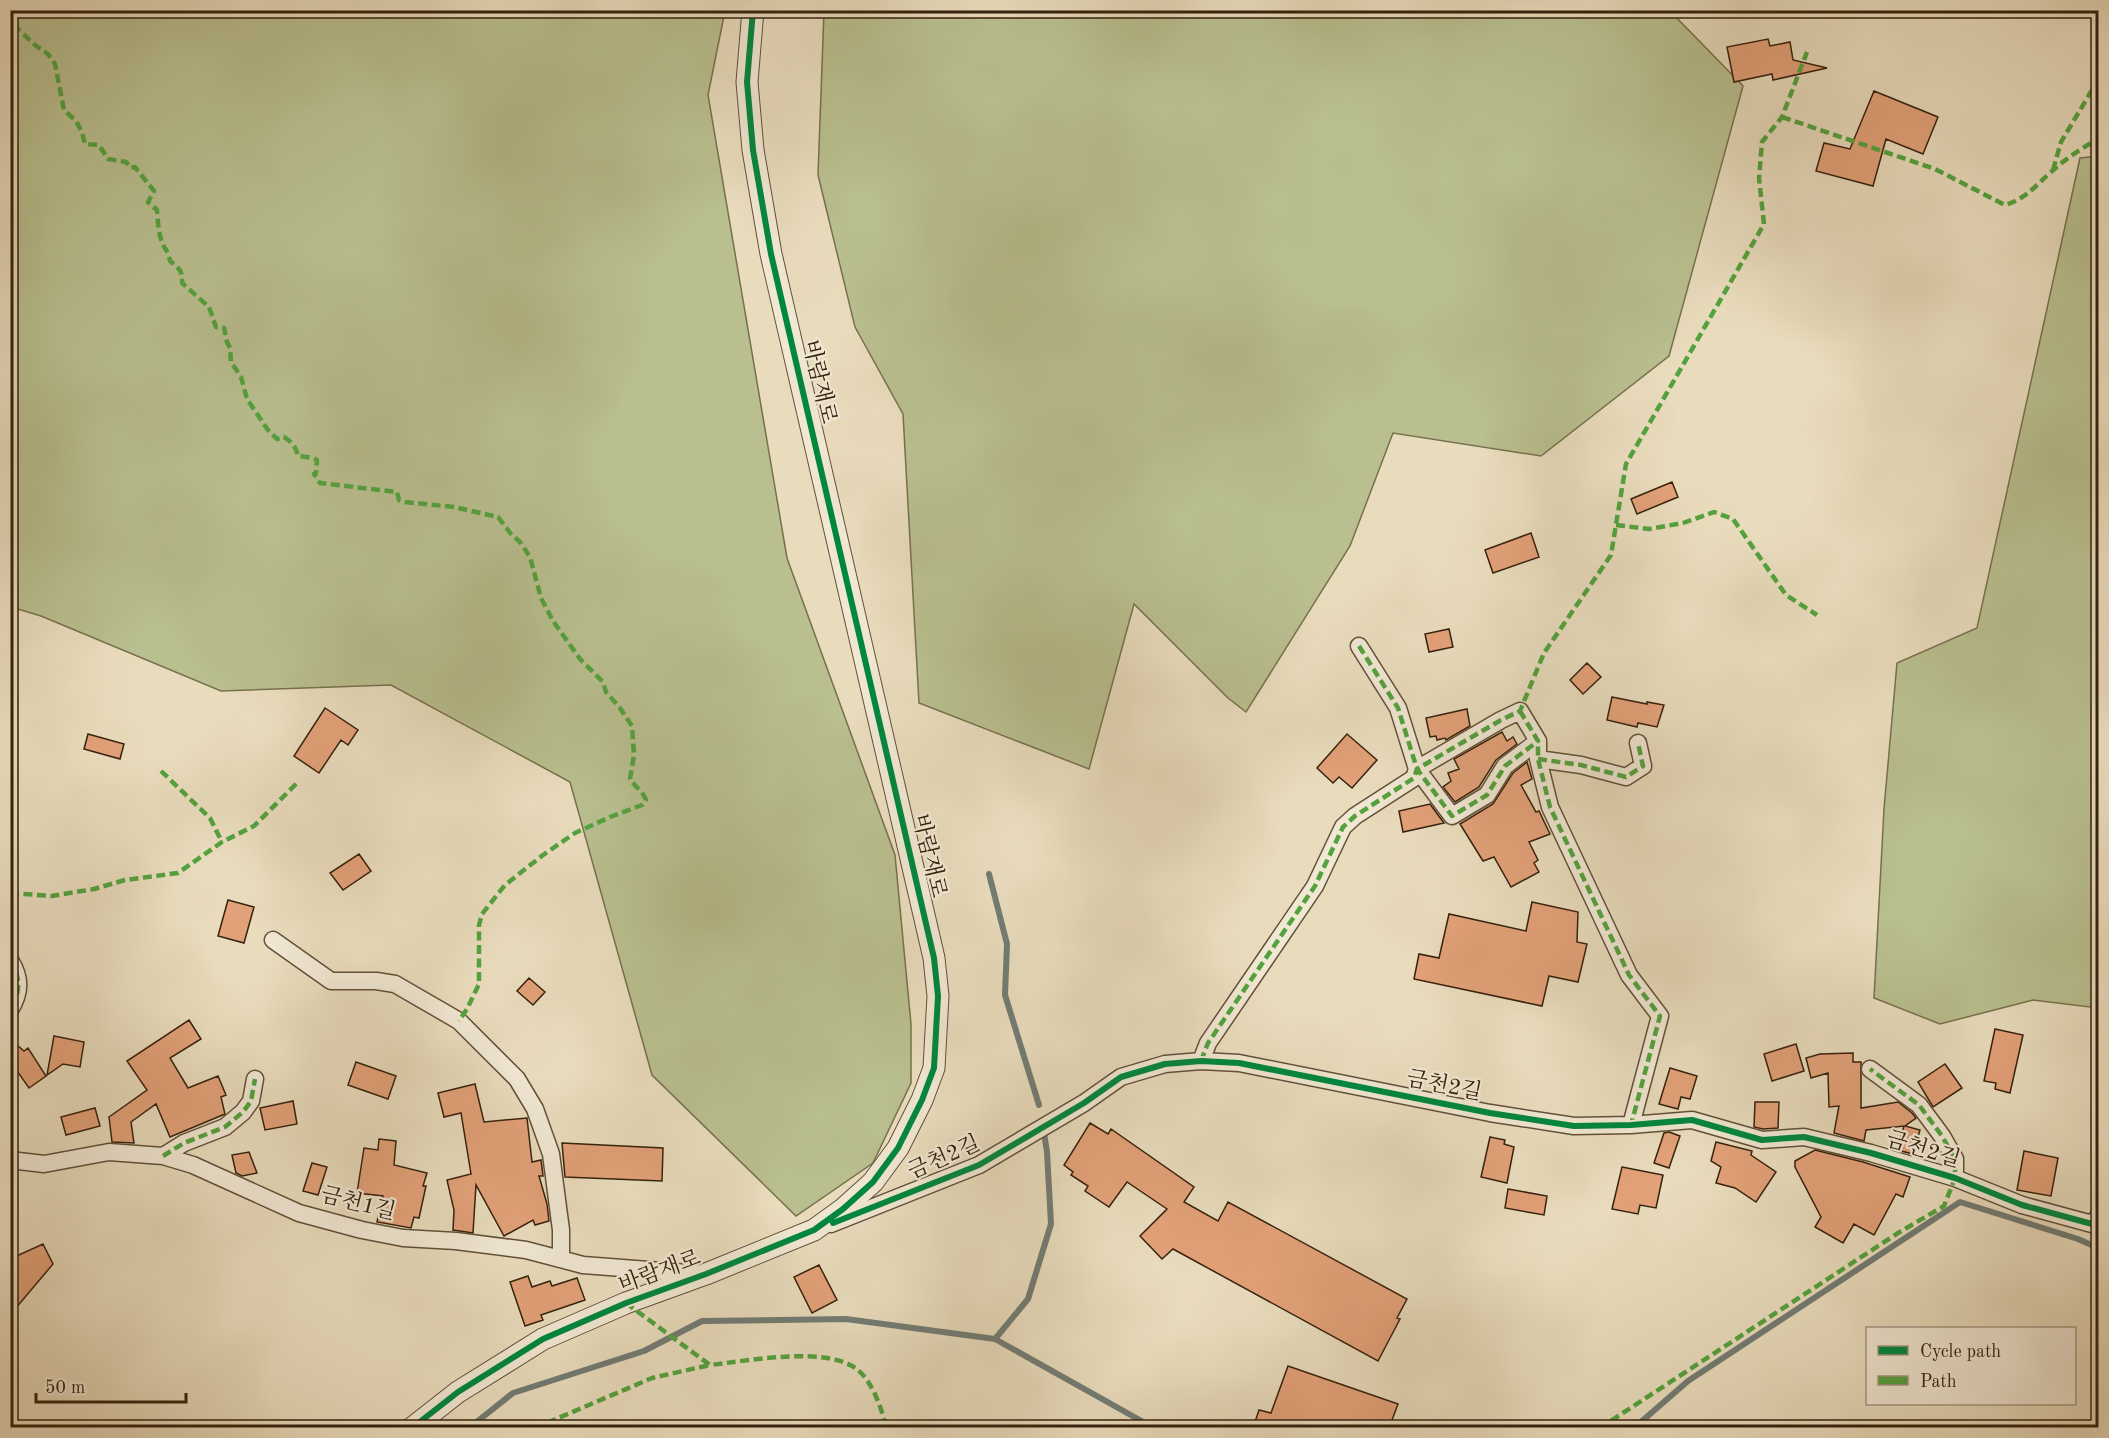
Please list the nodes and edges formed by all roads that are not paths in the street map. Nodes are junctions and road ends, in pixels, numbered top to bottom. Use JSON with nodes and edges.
{"nodes":[{"id":1,"x":753,"y":10,"type":"edge"},
{"id":2,"x":1359,"y":646,"type":"dead end"},
{"id":3,"x":1538,"y":741,"type":"junction"},
{"id":4,"x":1638,"y":743,"type":"dead end"},
{"id":5,"x":1538,"y":759,"type":"junction"},
{"id":6,"x":1417,"y":770,"type":"junction"},
{"id":7,"x":273,"y":940,"type":"dead end"},
{"id":8,"x":10,"y":960,"type":"edge"},
{"id":9,"x":10,"y":1010,"type":"edge"},
{"id":10,"x":1201,"y":1060,"type":"junction"},
{"id":11,"x":1870,"y":1069,"type":"dead end"},
{"id":12,"x":255,"y":1079,"type":"dead end"},
{"id":13,"x":1631,"y":1125,"type":"junction"},
{"id":14,"x":163,"y":1156,"type":"junction"},
{"id":15,"x":10,"y":1160,"type":"edge"},
{"id":16,"x":1955,"y":1178,"type":"junction"},
{"id":17,"x":2096,"y":1222,"type":"edge"},
{"id":18,"x":814,"y":1230,"type":"junction"},
{"id":19,"x":561,"y":1259,"type":"junction"},
{"id":20,"x":706,"y":1274,"type":"junction"},
{"id":21,"x":412,"y":1428,"type":"edge"}],
"edges":[{"from":1,"to":18,"type":"street","name":"바람재로"},
{"from":2,"to":6,"type":"street"},
{"from":3,"to":5,"type":"street"},
{"from":3,"to":6,"type":"street"},
{"from":3,"to":6,"type":"street"},
{"from":4,"to":5,"type":"street"},
{"from":5,"to":13,"type":"street"},
{"from":6,"to":10,"type":"street"},
{"from":7,"to":19,"type":"street"},
{"from":8,"to":9,"type":"street"},
{"from":10,"to":13,"type":"street","name":"금천2길"},
{"from":10,"to":18,"type":"street","name":"금천2길"},
{"from":11,"to":16,"type":"street"},
{"from":12,"to":14,"type":"street"},
{"from":13,"to":16,"type":"street","name":"금천2길"},
{"from":14,"to":15,"type":"street","name":"금천1길"},
{"from":14,"to":19,"type":"street","name":"금천1길"},
{"from":16,"to":17,"type":"street","name":"금천2길"},
{"from":18,"to":20,"type":"street","name":"바람재로"},
{"from":19,"to":20,"type":"street","name":"금천1길"},
{"from":20,"to":21,"type":"street","name":"바람재로"}]}
